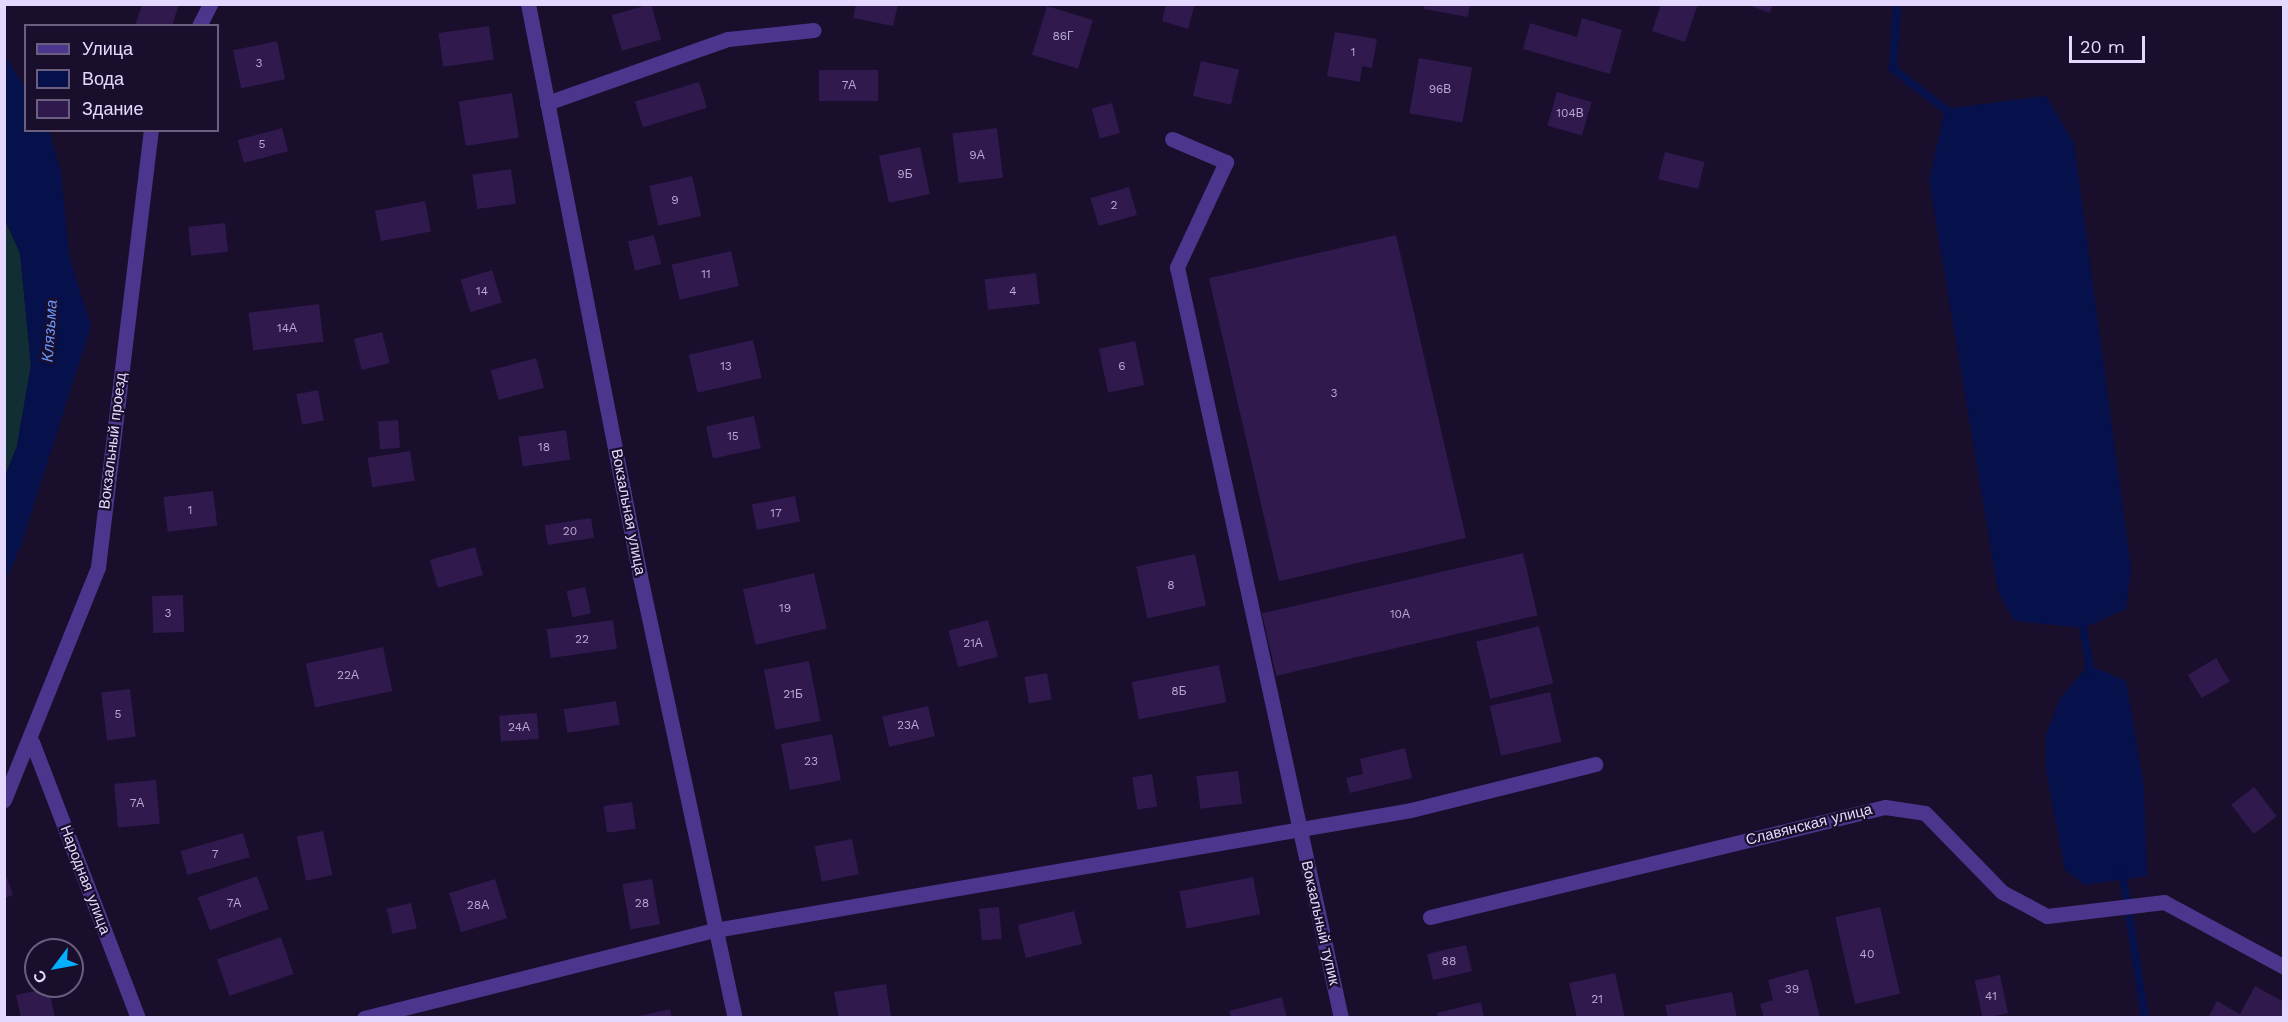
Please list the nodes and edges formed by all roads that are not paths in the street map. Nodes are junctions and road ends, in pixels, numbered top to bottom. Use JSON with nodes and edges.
{"nodes":[{"id":1,"x":210,"y":4,"type":"edge"},
{"id":2,"x":528,"y":4,"type":"edge"},
{"id":3,"x":200,"y":24,"type":"edge"},
{"id":4,"x":814,"y":30,"type":"dead end"},
{"id":5,"x":548,"y":103,"type":"junction"},
{"id":6,"x":151,"y":132,"type":"edge"},
{"id":7,"x":1172,"y":139,"type":"dead end"},
{"id":8,"x":32,"y":742,"type":"junction"},
{"id":9,"x":1595,"y":764,"type":"dead end"},
{"id":10,"x":4,"y":800,"type":"edge"},
{"id":11,"x":1298,"y":828,"type":"junction"},
{"id":12,"x":1430,"y":917,"type":"dead end"},
{"id":13,"x":715,"y":930,"type":"junction"},
{"id":14,"x":2283,"y":967,"type":"edge"},
{"id":15,"x":138,"y":1017,"type":"edge"},
{"id":16,"x":364,"y":1017,"type":"edge"},
{"id":17,"x":735,"y":1017,"type":"edge"},
{"id":18,"x":1341,"y":1017,"type":"edge"}],
"edges":[{"from":1,"to":3,"type":"street"},
{"from":2,"to":5,"type":"street","name":"Вокзальная улица"},
{"from":4,"to":5,"type":"street"},
{"from":5,"to":13,"type":"street","name":"Вокзальная улица"},
{"from":6,"to":8,"type":"street","name":"Вокзальный проезд"},
{"from":7,"to":11,"type":"street","name":"Вокзальный тупик"},
{"from":8,"to":10,"type":"street","name":"Вокзальный проезд"},
{"from":8,"to":15,"type":"street","name":"Народная улица"},
{"from":9,"to":11,"type":"street"},
{"from":11,"to":13,"type":"street"},
{"from":11,"to":18,"type":"street","name":"Вокзальный тупик"},
{"from":12,"to":14,"type":"street","name":"Славянская улица"},
{"from":13,"to":16,"type":"street"},
{"from":13,"to":17,"type":"street","name":"Вокзальная улица"}]}
